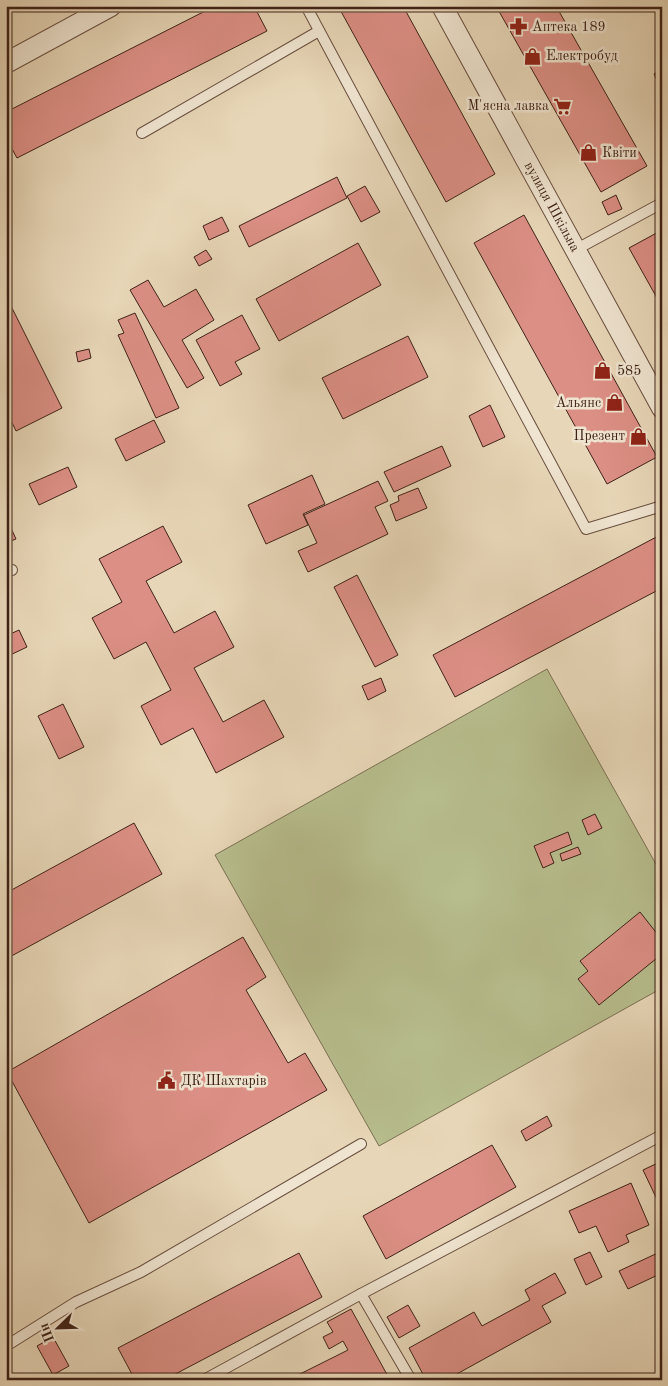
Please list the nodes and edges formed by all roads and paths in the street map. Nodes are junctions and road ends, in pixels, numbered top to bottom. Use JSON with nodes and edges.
{"nodes":[{"id":1,"x":111,"y":6,"type":"edge"},
{"id":2,"x":306,"y":6,"type":"edge"},
{"id":3,"x":442,"y":6,"type":"edge"},
{"id":4,"x":319,"y":31,"type":"junction"},
{"id":5,"x":6,"y":63,"type":"edge"},
{"id":6,"x":142,"y":133,"type":"dead end"},
{"id":7,"x":662,"y":203,"type":"edge"},
{"id":8,"x":575,"y":250,"type":"junction"},
{"id":9,"x":662,"y":408,"type":"edge"},
{"id":10,"x":662,"y":506,"type":"edge"},
{"id":11,"x":662,"y":1135,"type":"edge"},
{"id":12,"x":361,"y":1144,"type":"dead end"},
{"id":13,"x":361,"y":1294,"type":"junction"},
{"id":14,"x":6,"y":1346,"type":"edge"},
{"id":15,"x":204,"y":1380,"type":"edge"},
{"id":16,"x":412,"y":1380,"type":"edge"}],
"edges":[{"from":1,"to":5,"type":"street"},
{"from":2,"to":4,"type":"lane"},
{"from":3,"to":8,"type":"street","name":"вулиця Шкільна"},
{"from":4,"to":6,"type":"lane"},
{"from":4,"to":10,"type":"lane"},
{"from":7,"to":8,"type":"lane"},
{"from":8,"to":9,"type":"street","name":"вулиця Шкільна"},
{"from":11,"to":13,"type":"lane"},
{"from":12,"to":14,"type":"lane"},
{"from":13,"to":15,"type":"lane"},
{"from":13,"to":16,"type":"lane"}]}
